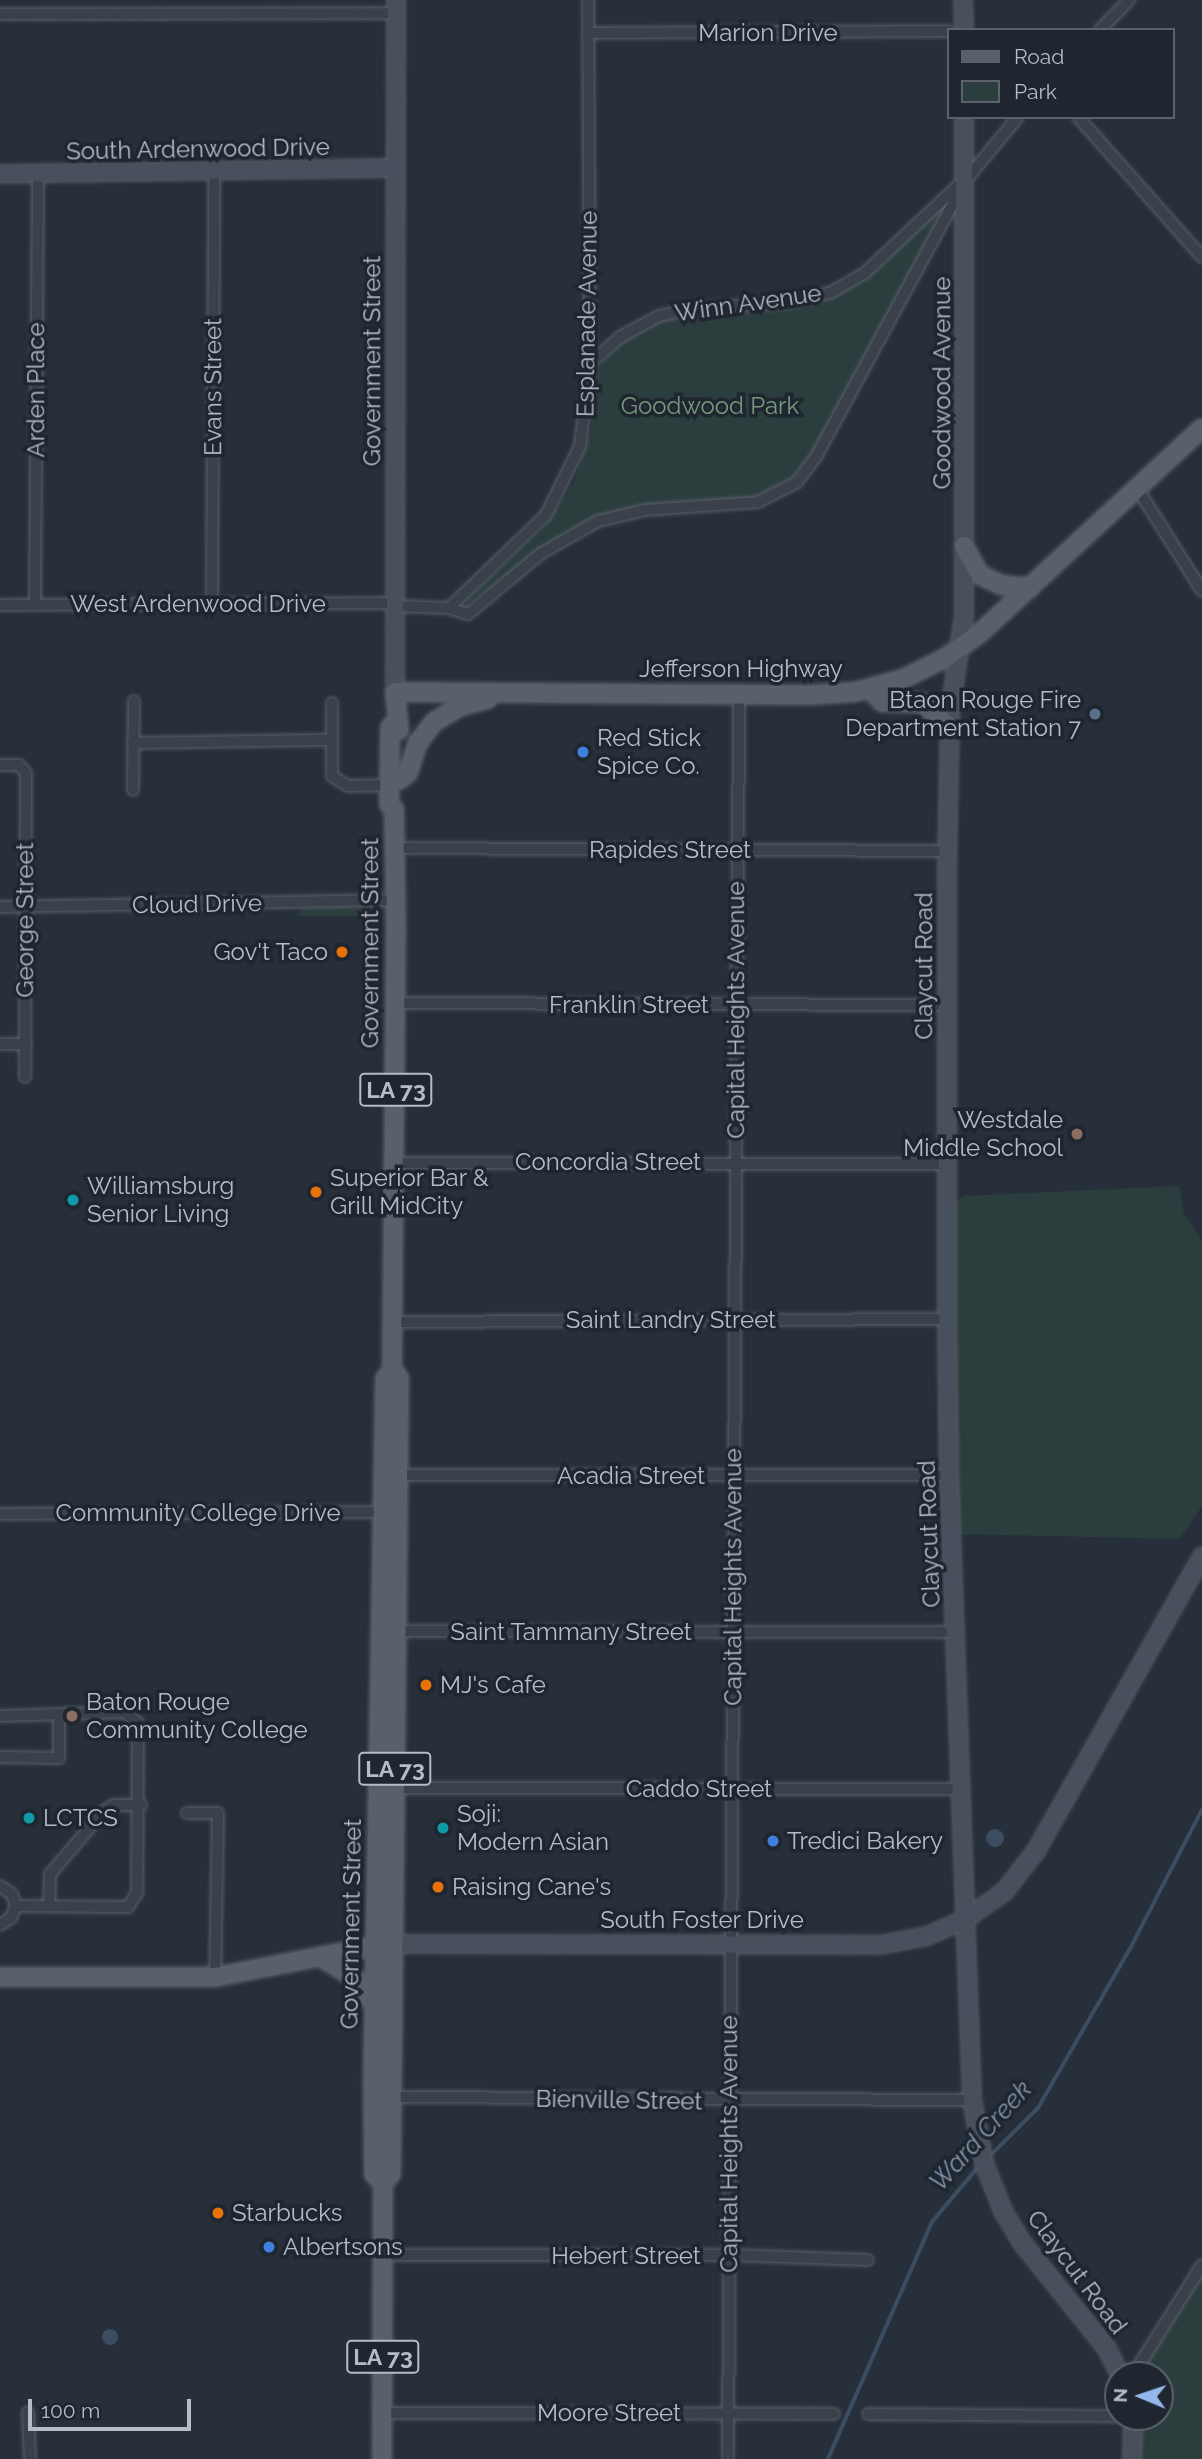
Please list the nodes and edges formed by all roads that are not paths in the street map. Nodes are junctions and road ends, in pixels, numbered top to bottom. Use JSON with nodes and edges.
{"nodes":[{"id":1,"x":588,"y":0,"type":"edge"},
{"id":2,"x":963,"y":0,"type":"edge"},
{"id":3,"x":1129,"y":0,"type":"edge"},
{"id":4,"x":396,"y":6,"type":"edge"},
{"id":5,"x":0,"y":14,"type":"edge"},
{"id":6,"x":964,"y":28,"type":"edge"},
{"id":7,"x":1102,"y":28,"type":"edge"},
{"id":8,"x":946,"y":31,"type":"edge"},
{"id":9,"x":588,"y":33,"type":"junction"},
{"id":10,"x":964,"y":119,"type":"edge"},
{"id":11,"x":1015,"y":119,"type":"edge"},
{"id":12,"x":1080,"y":119,"type":"edge"},
{"id":13,"x":396,"y":168,"type":"junction"},
{"id":14,"x":214,"y":172,"type":"junction"},
{"id":15,"x":0,"y":174,"type":"edge"},
{"id":16,"x":38,"y":174,"type":"junction"},
{"id":17,"x":965,"y":181,"type":"junction"},
{"id":18,"x":1202,"y":257,"type":"edge"},
{"id":19,"x":590,"y":364,"type":"junction"},
{"id":20,"x":1202,"y":428,"type":"edge"},
{"id":21,"x":1137,"y":488,"type":"junction"},
{"id":22,"x":964,"y":545,"type":"junction"},
{"id":23,"x":1030,"y":588,"type":"junction"},
{"id":24,"x":1202,"y":591,"type":"edge"},
{"id":25,"x":212,"y":602,"type":"junction"},
{"id":26,"x":0,"y":605,"type":"edge"},
{"id":27,"x":35,"y":605,"type":"junction"},
{"id":28,"x":396,"y":605,"type":"junction"},
{"id":29,"x":449,"y":608,"type":"junction"},
{"id":30,"x":959,"y":648,"type":"junction"},
{"id":31,"x":870,"y":689,"type":"junction"},
{"id":32,"x":395,"y":692,"type":"junction"},
{"id":33,"x":491,"y":693,"type":"junction"},
{"id":34,"x":739,"y":694,"type":"junction"},
{"id":35,"x":134,"y":701,"type":"dead end"},
{"id":36,"x":332,"y":702,"type":"dead end"},
{"id":37,"x":949,"y":727,"type":"junction"},
{"id":38,"x":332,"y":740,"type":"junction"},
{"id":39,"x":133,"y":743,"type":"junction"},
{"id":40,"x":0,"y":765,"type":"edge"},
{"id":41,"x":394,"y":783,"type":"junction"},
{"id":42,"x":133,"y":790,"type":"dead end"},
{"id":43,"x":394,"y":848,"type":"junction"},
{"id":44,"x":737,"y":850,"type":"junction"},
{"id":45,"x":947,"y":852,"type":"junction"},
{"id":46,"x":393,"y":900,"type":"junction"},
{"id":47,"x":0,"y":906,"type":"edge"},
{"id":48,"x":25,"y":906,"type":"junction"},
{"id":49,"x":396,"y":1003,"type":"junction"},
{"id":50,"x":946,"y":1005,"type":"junction"},
{"id":51,"x":736,"y":1006,"type":"junction"},
{"id":52,"x":0,"y":1044,"type":"edge"},
{"id":53,"x":26,"y":1044,"type":"junction"},
{"id":54,"x":25,"y":1077,"type":"dead end"},
{"id":55,"x":735,"y":1162,"type":"junction"},
{"id":56,"x":396,"y":1163,"type":"junction"},
{"id":57,"x":947,"y":1164,"type":"junction"},
{"id":58,"x":947,"y":1319,"type":"junction"},
{"id":59,"x":734,"y":1320,"type":"junction"},
{"id":60,"x":394,"y":1322,"type":"junction"},
{"id":61,"x":392,"y":1371,"type":"junction"},
{"id":62,"x":385,"y":1427,"type":"junction"},
{"id":63,"x":397,"y":1475,"type":"junction"},
{"id":64,"x":949,"y":1475,"type":"junction"},
{"id":65,"x":733,"y":1476,"type":"junction"},
{"id":66,"x":390,"y":1512,"type":"junction"},
{"id":67,"x":0,"y":1514,"type":"edge"},
{"id":68,"x":1202,"y":1556,"type":"edge"},
{"id":69,"x":396,"y":1631,"type":"junction"},
{"id":70,"x":956,"y":1632,"type":"junction"},
{"id":71,"x":732,"y":1633,"type":"junction"},
{"id":72,"x":59,"y":1714,"type":"junction"},
{"id":73,"x":0,"y":1716,"type":"edge"},
{"id":74,"x":0,"y":1758,"type":"edge"},
{"id":75,"x":394,"y":1788,"type":"junction"},
{"id":76,"x":732,"y":1789,"type":"junction"},
{"id":77,"x":961,"y":1789,"type":"junction"},
{"id":78,"x":141,"y":1805,"type":"junction"},
{"id":79,"x":187,"y":1813,"type":"dead end"},
{"id":80,"x":0,"y":1886,"type":"edge"},
{"id":81,"x":16,"y":1906,"type":"junction"},
{"id":82,"x":49,"y":1906,"type":"junction"},
{"id":83,"x":964,"y":1920,"type":"junction"},
{"id":84,"x":0,"y":1925,"type":"edge"},
{"id":85,"x":384,"y":1944,"type":"junction"},
{"id":86,"x":730,"y":1944,"type":"junction"},
{"id":87,"x":321,"y":1957,"type":"junction"},
{"id":88,"x":0,"y":1977,"type":"edge"},
{"id":89,"x":215,"y":1977,"type":"junction"},
{"id":90,"x":374,"y":2007,"type":"junction"},
{"id":91,"x":392,"y":2097,"type":"junction"},
{"id":92,"x":972,"y":2100,"type":"junction"},
{"id":93,"x":729,"y":2101,"type":"junction"},
{"id":94,"x":383,"y":2183,"type":"junction"},
{"id":95,"x":384,"y":2255,"type":"junction"},
{"id":96,"x":729,"y":2255,"type":"junction"},
{"id":97,"x":868,"y":2260,"type":"dead end"},
{"id":98,"x":1202,"y":2264,"type":"edge"},
{"id":99,"x":1113,"y":2361,"type":"edge"},
{"id":100,"x":1142,"y":2361,"type":"edge"},
{"id":101,"x":28,"y":2412,"type":"dead end"},
{"id":102,"x":383,"y":2413,"type":"junction"},
{"id":103,"x":728,"y":2413,"type":"junction"},
{"id":104,"x":834,"y":2414,"type":"dead end"},
{"id":105,"x":868,"y":2414,"type":"dead end"},
{"id":106,"x":1104,"y":2416,"type":"edge"},
{"id":107,"x":1133,"y":2431,"type":"edge"},
{"id":108,"x":30,"y":2459,"type":"edge"},
{"id":109,"x":382,"y":2459,"type":"edge"},
{"id":110,"x":728,"y":2459,"type":"edge"},
{"id":111,"x":1132,"y":2459,"type":"edge"}],
"edges":[{"from":1,"to":9,"type":"street","name":"Esplanade Avenue"},
{"from":2,"to":6,"type":"street"},
{"from":3,"to":7,"type":"street"},
{"from":4,"to":5,"type":"street"},
{"from":4,"to":13,"type":"street","name":"Government Street"},
{"from":8,"to":9,"type":"street","name":"Marion Drive"},
{"from":9,"to":19,"type":"street","name":"Esplanade Avenue"},
{"from":10,"to":17,"type":"street","name":"Goodwood Avenue"},
{"from":11,"to":17,"type":"street"},
{"from":12,"to":18,"type":"street"},
{"from":13,"to":14,"type":"street","name":"South Ardenwood Drive"},
{"from":13,"to":28,"type":"street","name":"Government Street"},
{"from":14,"to":16,"type":"street","name":"South Ardenwood Drive"},
{"from":14,"to":25,"type":"street","name":"Evans Street"},
{"from":15,"to":16,"type":"street","name":"South Ardenwood Drive"},
{"from":16,"to":27,"type":"street","name":"Arden Place"},
{"from":17,"to":19,"type":"street","name":"Winn Avenue"},
{"from":17,"to":22,"type":"street","name":"Goodwood Avenue"},
{"from":17,"to":29,"type":"street"},
{"from":19,"to":29,"type":"street","name":"Esplanade Avenue"},
{"from":20,"to":21,"type":"main road","name":"Jefferson Highway"},
{"from":21,"to":23,"type":"main road","name":"Jefferson Highway"},
{"from":21,"to":24,"type":"street"},
{"from":22,"to":23,"type":"main road"},
{"from":22,"to":30,"type":"street","name":"Goodwood Avenue"},
{"from":23,"to":30,"type":"main road","name":"Jefferson Highway"},
{"from":25,"to":27,"type":"street","name":"West Ardenwood Drive"},
{"from":25,"to":28,"type":"street","name":"West Ardenwood Drive"},
{"from":26,"to":27,"type":"street","name":"West Ardenwood Drive"},
{"from":28,"to":29,"type":"street"},
{"from":28,"to":32,"type":"street","name":"Government Street"},
{"from":30,"to":31,"type":"main road","name":"Jefferson Highway"},
{"from":30,"to":37,"type":"street","name":"Claycut Road"},
{"from":31,"to":34,"type":"main road","name":"Jefferson Highway"},
{"from":31,"to":37,"type":"main road"},
{"from":32,"to":33,"type":"main road","name":"Jefferson Highway"},
{"from":32,"to":41,"type":"main road","name":"Government Street"},
{"from":33,"to":34,"type":"main road","name":"Jefferson Highway"},
{"from":33,"to":41,"type":"main road"},
{"from":34,"to":44,"type":"street","name":"Capital Heights Avenue"},
{"from":35,"to":39,"type":"street"},
{"from":36,"to":38,"type":"street"},
{"from":37,"to":45,"type":"street","name":"Claycut Road"},
{"from":38,"to":39,"type":"street"},
{"from":38,"to":41,"type":"street"},
{"from":39,"to":42,"type":"street"},
{"from":40,"to":48,"type":"street","name":"George Street"},
{"from":41,"to":43,"type":"main road","name":"Government Street","number":"LA 73"},
{"from":43,"to":44,"type":"street","name":"Rapides Street"},
{"from":43,"to":46,"type":"main road","name":"Government Street","number":"LA 73"},
{"from":44,"to":45,"type":"street","name":"Rapides Street"},
{"from":44,"to":51,"type":"street","name":"Capital Heights Avenue"},
{"from":45,"to":50,"type":"street","name":"Claycut Road"},
{"from":46,"to":48,"type":"street","name":"Cloud Drive"},
{"from":46,"to":49,"type":"main road","name":"Government Street","number":"LA 73"},
{"from":47,"to":48,"type":"street","name":"Cloud Drive"},
{"from":48,"to":53,"type":"street","name":"George Street"},
{"from":49,"to":51,"type":"street","name":"Franklin Street"},
{"from":49,"to":56,"type":"main road","name":"Government Street","number":"LA 73"},
{"from":50,"to":51,"type":"street","name":"Franklin Street"},
{"from":50,"to":57,"type":"street","name":"Claycut Road"},
{"from":51,"to":55,"type":"street","name":"Capital Heights Avenue"},
{"from":52,"to":53,"type":"street"},
{"from":53,"to":54,"type":"street","name":"George Street"},
{"from":55,"to":56,"type":"street","name":"Concordia Street"},
{"from":55,"to":57,"type":"street","name":"Concordia Street"},
{"from":55,"to":59,"type":"street","name":"Capital Heights Avenue"},
{"from":56,"to":60,"type":"main road","name":"Government Street","number":"LA 73"},
{"from":57,"to":58,"type":"street","name":"Claycut Road"},
{"from":58,"to":59,"type":"street","name":"Saint Landry Street"},
{"from":58,"to":64,"type":"street","name":"Claycut Road"},
{"from":59,"to":60,"type":"street","name":"Saint Landry Street"},
{"from":59,"to":65,"type":"street","name":"Capital Heights Avenue"},
{"from":60,"to":61,"type":"main road","name":"Government Street","number":"LA 73"},
{"from":61,"to":62,"type":"main road","name":"Government Street","number":"LA 73"},
{"from":61,"to":63,"type":"main road","name":"Government Street","number":"LA 73"},
{"from":62,"to":63,"type":"main road"},
{"from":62,"to":66,"type":"main road","name":"Government Street","number":"LA 73"},
{"from":63,"to":65,"type":"street","name":"Acadia Street"},
{"from":63,"to":66,"type":"main road","name":"Government Street","number":"LA 73"},
{"from":64,"to":65,"type":"street","name":"Acadia Street"},
{"from":64,"to":70,"type":"street","name":"Claycut Road"},
{"from":65,"to":71,"type":"street","name":"Capital Heights Avenue"},
{"from":66,"to":67,"type":"street","name":"Community College Drive"},
{"from":66,"to":69,"type":"main road","name":"Government Street","number":"LA 73"},
{"from":66,"to":85,"type":"main road","name":"Government Street","number":"LA 73"},
{"from":68,"to":83,"type":"street","name":"South Foster Drive"},
{"from":69,"to":71,"type":"street","name":"Saint Tammany Street"},
{"from":69,"to":75,"type":"main road","name":"Government Street","number":"LA 73"},
{"from":70,"to":71,"type":"street","name":"Saint Tammany Street"},
{"from":70,"to":77,"type":"street","name":"Claycut Road"},
{"from":71,"to":76,"type":"street","name":"Capital Heights Avenue"},
{"from":72,"to":73,"type":"street"},
{"from":72,"to":74,"type":"street"},
{"from":72,"to":78,"type":"street"},
{"from":75,"to":76,"type":"street","name":"Caddo Street"},
{"from":75,"to":85,"type":"main road","name":"Government Street","number":"LA 73"},
{"from":76,"to":77,"type":"street","name":"Caddo Street"},
{"from":76,"to":86,"type":"street","name":"Capital Heights Avenue"},
{"from":77,"to":83,"type":"street","name":"Claycut Road"},
{"from":78,"to":82,"type":"street"},
{"from":78,"to":82,"type":"street"},
{"from":79,"to":89,"type":"street"},
{"from":80,"to":81,"type":"street"},
{"from":81,"to":82,"type":"street"},
{"from":81,"to":84,"type":"street"},
{"from":83,"to":86,"type":"street","name":"South Foster Drive"},
{"from":83,"to":92,"type":"street","name":"Claycut Road"},
{"from":85,"to":86,"type":"street","name":"South Foster Drive"},
{"from":85,"to":87,"type":"main road","name":"South Foster Drive"},
{"from":85,"to":90,"type":"main road","name":"Government Street","number":"LA 73"},
{"from":85,"to":91,"type":"main road","name":"Government Street","number":"LA 73"},
{"from":86,"to":93,"type":"street","name":"Capital Heights Avenue"},
{"from":87,"to":89,"type":"main road","name":"South Foster Drive"},
{"from":87,"to":90,"type":"main road"},
{"from":88,"to":89,"type":"main road","name":"South Foster Drive"},
{"from":90,"to":94,"type":"main road","name":"Government Street","number":"LA 73"},
{"from":91,"to":93,"type":"street","name":"Bienville Street"},
{"from":91,"to":94,"type":"main road","name":"Government Street","number":"LA 73"},
{"from":92,"to":93,"type":"street","name":"Bienville Street"},
{"from":92,"to":99,"type":"street","name":"Claycut Road"},
{"from":93,"to":96,"type":"street","name":"Capital Heights Avenue"},
{"from":94,"to":95,"type":"main road","name":"Government Street","number":"LA 73"},
{"from":95,"to":96,"type":"street","name":"Hebert Street"},
{"from":95,"to":102,"type":"main road","name":"Government Street","number":"LA 73"},
{"from":96,"to":97,"type":"street","name":"Hebert Street"},
{"from":96,"to":103,"type":"street","name":"Capital Heights Avenue"},
{"from":98,"to":100,"type":"street"},
{"from":101,"to":108,"type":"street"},
{"from":102,"to":103,"type":"street","name":"Moore Street"},
{"from":102,"to":109,"type":"main road","name":"Government Street","number":"LA 73"},
{"from":103,"to":104,"type":"street","name":"Moore Street"},
{"from":103,"to":110,"type":"street","name":"Capital Heights Avenue"},
{"from":105,"to":106,"type":"street"},
{"from":107,"to":111,"type":"street"}]}
